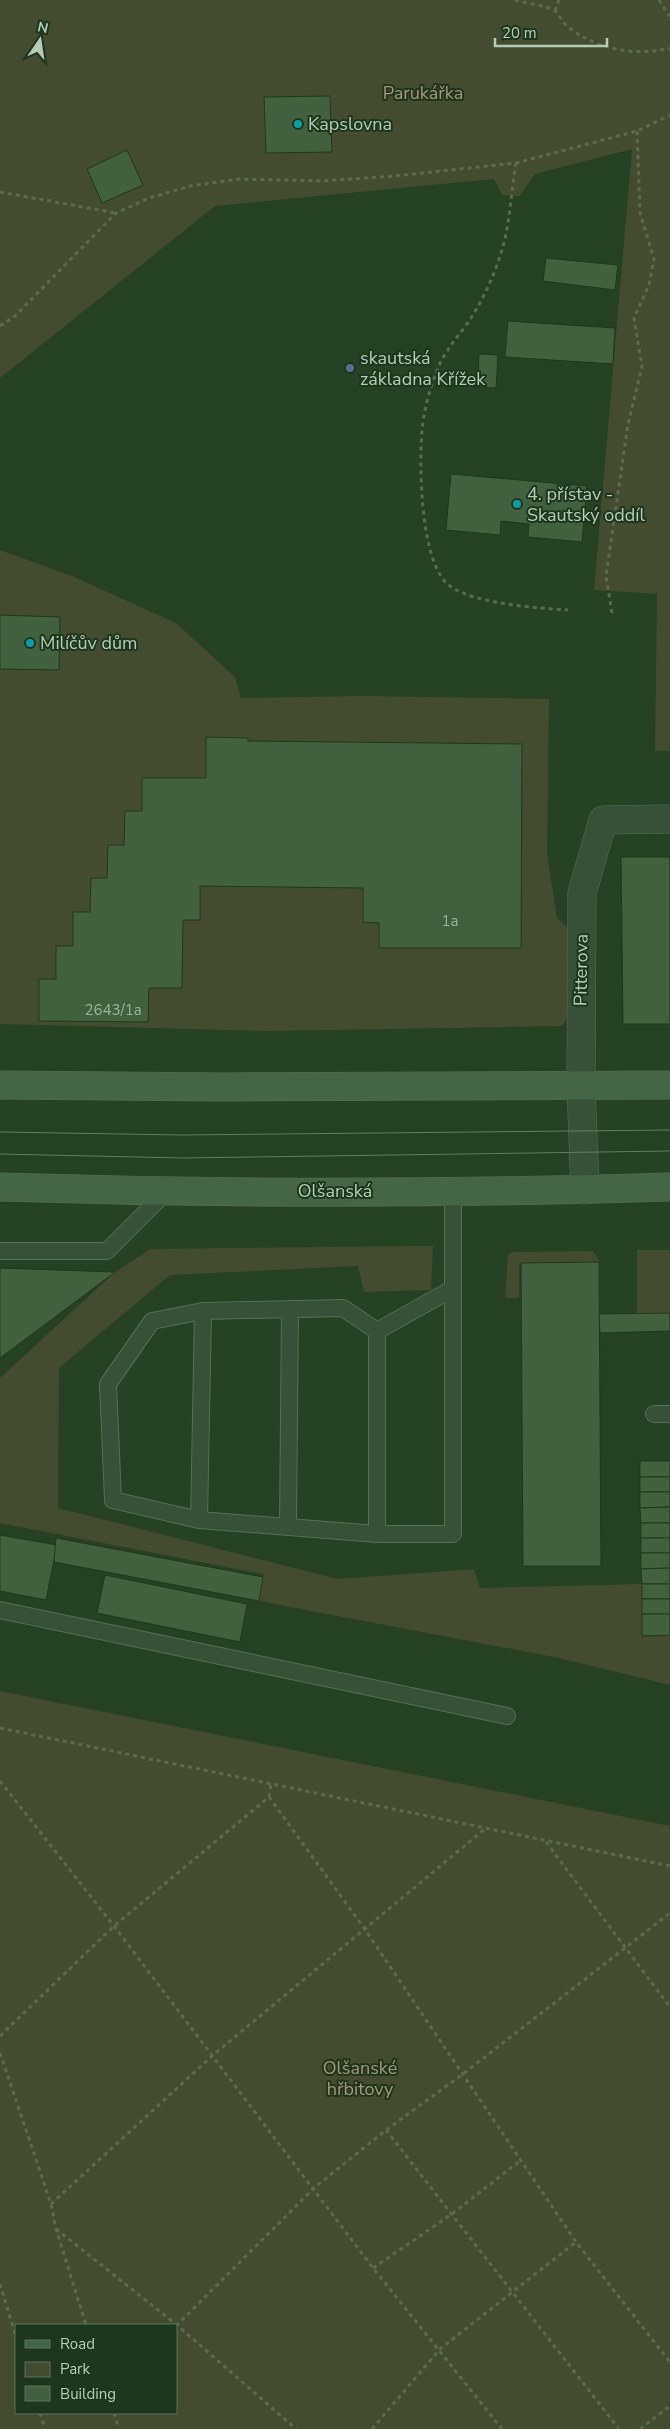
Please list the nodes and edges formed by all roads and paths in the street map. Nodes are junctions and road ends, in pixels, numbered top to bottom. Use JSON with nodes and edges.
{"nodes":[{"id":1,"x":515,"y":0,"type":"edge"},
{"id":2,"x":559,"y":0,"type":"edge"},
{"id":3,"x":658,"y":0,"type":"edge"},
{"id":4,"x":555,"y":10,"type":"junction"},
{"id":5,"x":670,"y":17,"type":"edge"},
{"id":6,"x":670,"y":48,"type":"edge"},
{"id":7,"x":670,"y":115,"type":"edge"},
{"id":8,"x":637,"y":131,"type":"junction"},
{"id":9,"x":516,"y":163,"type":"junction"},
{"id":10,"x":0,"y":192,"type":"edge"},
{"id":11,"x":116,"y":213,"type":"junction"},
{"id":12,"x":0,"y":326,"type":"edge"},
{"id":13,"x":568,"y":610,"type":"dead end"},
{"id":14,"x":612,"y":613,"type":"dead end"},
{"id":15,"x":670,"y":819,"type":"edge"},
{"id":16,"x":670,"y":1084,"type":"edge"},
{"id":17,"x":0,"y":1085,"type":"edge"},
{"id":18,"x":581,"y":1086,"type":"junction"},
{"id":19,"x":0,"y":1187,"type":"edge"},
{"id":20,"x":670,"y":1187,"type":"edge"},
{"id":21,"x":453,"y":1190,"type":"junction"},
{"id":22,"x":585,"y":1190,"type":"junction"},
{"id":23,"x":166,"y":1192,"type":"junction"},
{"id":24,"x":0,"y":1251,"type":"edge"},
{"id":25,"x":452,"y":1289,"type":"junction"},
{"id":26,"x":290,"y":1309,"type":"junction"},
{"id":27,"x":203,"y":1311,"type":"junction"},
{"id":28,"x":376,"y":1331,"type":"junction"},
{"id":29,"x":199,"y":1520,"type":"junction"},
{"id":30,"x":288,"y":1527,"type":"junction"},
{"id":31,"x":377,"y":1534,"type":"junction"},
{"id":32,"x":0,"y":1610,"type":"edge"},
{"id":33,"x":507,"y":1716,"type":"dead end"},
{"id":34,"x":0,"y":1728,"type":"edge"},
{"id":35,"x":0,"y":1781,"type":"edge"},
{"id":36,"x":272,"y":1784,"type":"junction"},
{"id":37,"x":269,"y":1797,"type":"junction"},
{"id":38,"x":486,"y":1828,"type":"junction"},
{"id":39,"x":546,"y":1841,"type":"junction"},
{"id":40,"x":670,"y":1866,"type":"edge"},
{"id":41,"x":670,"y":1913,"type":"edge"},
{"id":42,"x":114,"y":1926,"type":"junction"},
{"id":43,"x":364,"y":1928,"type":"junction"},
{"id":44,"x":625,"y":1950,"type":"junction"},
{"id":45,"x":670,"y":2007,"type":"edge"},
{"id":46,"x":0,"y":2036,"type":"edge"},
{"id":47,"x":0,"y":2053,"type":"edge"},
{"id":48,"x":212,"y":2056,"type":"junction"},
{"id":49,"x":463,"y":2074,"type":"junction"},
{"id":50,"x":386,"y":2130,"type":"junction"},
{"id":51,"x":521,"y":2160,"type":"junction"},
{"id":52,"x":314,"y":2188,"type":"junction"},
{"id":53,"x":51,"y":2204,"type":"junction"},
{"id":54,"x":452,"y":2214,"type":"junction"},
{"id":55,"x":56,"y":2229,"type":"junction"},
{"id":56,"x":576,"y":2242,"type":"junction"},
{"id":57,"x":374,"y":2268,"type":"junction"},
{"id":58,"x":0,"y":2284,"type":"edge"},
{"id":59,"x":1,"y":2290,"type":"edge"},
{"id":60,"x":512,"y":2293,"type":"junction"},
{"id":61,"x":86,"y":2324,"type":"edge"},
{"id":62,"x":176,"y":2324,"type":"edge"},
{"id":63,"x":178,"y":2324,"type":"edge"},
{"id":64,"x":178,"y":2326,"type":"edge"},
{"id":65,"x":15,"y":2334,"type":"edge"},
{"id":66,"x":440,"y":2349,"type":"junction"},
{"id":67,"x":670,"y":2362,"type":"edge"},
{"id":68,"x":670,"y":2406,"type":"edge"},
{"id":69,"x":40,"y":2414,"type":"edge"},
{"id":70,"x":114,"y":2414,"type":"edge"},
{"id":71,"x":45,"y":2429,"type":"edge"},
{"id":72,"x":118,"y":2429,"type":"edge"},
{"id":73,"x":296,"y":2429,"type":"edge"},
{"id":74,"x":372,"y":2429,"type":"edge"},
{"id":75,"x":502,"y":2429,"type":"edge"},
{"id":76,"x":619,"y":2429,"type":"edge"},
{"id":77,"x":640,"y":2429,"type":"edge"}],
"edges":[{"from":1,"to":4,"type":"path"},
{"from":2,"to":4,"type":"path"},
{"from":3,"to":5,"type":"path"},
{"from":4,"to":6,"type":"path"},
{"from":7,"to":8,"type":"path"},
{"from":8,"to":9,"type":"path"},
{"from":8,"to":14,"type":"path"},
{"from":9,"to":11,"type":"path"},
{"from":9,"to":13,"type":"path"},
{"from":10,"to":11,"type":"path"},
{"from":11,"to":12,"type":"path"},
{"from":15,"to":18,"type":"street","name":"Pitterova"},
{"from":16,"to":18,"type":"street"},
{"from":17,"to":18,"type":"street"},
{"from":18,"to":22,"type":"street","name":"Pitterova"},
{"from":19,"to":23,"type":"street","name":"Olšanská"},
{"from":20,"to":22,"type":"street","name":"Olšanská"},
{"from":21,"to":22,"type":"street","name":"Olšanská"},
{"from":21,"to":23,"type":"street","name":"Olšanská"},
{"from":21,"to":25,"type":"lane"},
{"from":23,"to":24,"type":"lane"},
{"from":25,"to":28,"type":"lane"},
{"from":25,"to":31,"type":"lane"},
{"from":26,"to":27,"type":"lane"},
{"from":26,"to":28,"type":"lane"},
{"from":26,"to":30,"type":"lane"},
{"from":27,"to":29,"type":"lane"},
{"from":27,"to":29,"type":"lane"},
{"from":28,"to":31,"type":"lane"},
{"from":29,"to":30,"type":"lane"},
{"from":30,"to":31,"type":"lane"},
{"from":32,"to":33,"type":"lane"},
{"from":34,"to":36,"type":"path"},
{"from":35,"to":42,"type":"path"},
{"from":36,"to":37,"type":"path"},
{"from":36,"to":38,"type":"path"},
{"from":37,"to":42,"type":"path"},
{"from":37,"to":43,"type":"path"},
{"from":38,"to":39,"type":"path"},
{"from":38,"to":43,"type":"path"},
{"from":39,"to":40,"type":"path"},
{"from":39,"to":44,"type":"path"},
{"from":41,"to":44,"type":"path"},
{"from":42,"to":46,"type":"path"},
{"from":42,"to":48,"type":"path"},
{"from":43,"to":48,"type":"path"},
{"from":43,"to":49,"type":"path"},
{"from":44,"to":45,"type":"path"},
{"from":44,"to":49,"type":"path"},
{"from":47,"to":53,"type":"path"},
{"from":48,"to":52,"type":"path"},
{"from":48,"to":53,"type":"path"},
{"from":49,"to":50,"type":"path"},
{"from":49,"to":51,"type":"path"},
{"from":50,"to":52,"type":"path"},
{"from":50,"to":54,"type":"path"},
{"from":51,"to":54,"type":"path"},
{"from":51,"to":56,"type":"path"},
{"from":52,"to":57,"type":"path"},
{"from":52,"to":63,"type":"path"},
{"from":53,"to":55,"type":"path"},
{"from":54,"to":57,"type":"path"},
{"from":54,"to":60,"type":"path"},
{"from":55,"to":61,"type":"path"},
{"from":55,"to":62,"type":"path"},
{"from":56,"to":60,"type":"path"},
{"from":56,"to":67,"type":"path"},
{"from":57,"to":66,"type":"path"},
{"from":58,"to":59,"type":"path"},
{"from":59,"to":65,"type":"path"},
{"from":60,"to":66,"type":"path"},
{"from":60,"to":76,"type":"path"},
{"from":64,"to":73,"type":"path"},
{"from":66,"to":74,"type":"path"},
{"from":66,"to":75,"type":"path"},
{"from":68,"to":77,"type":"path"},
{"from":69,"to":71,"type":"path"},
{"from":70,"to":72,"type":"path"}]}
